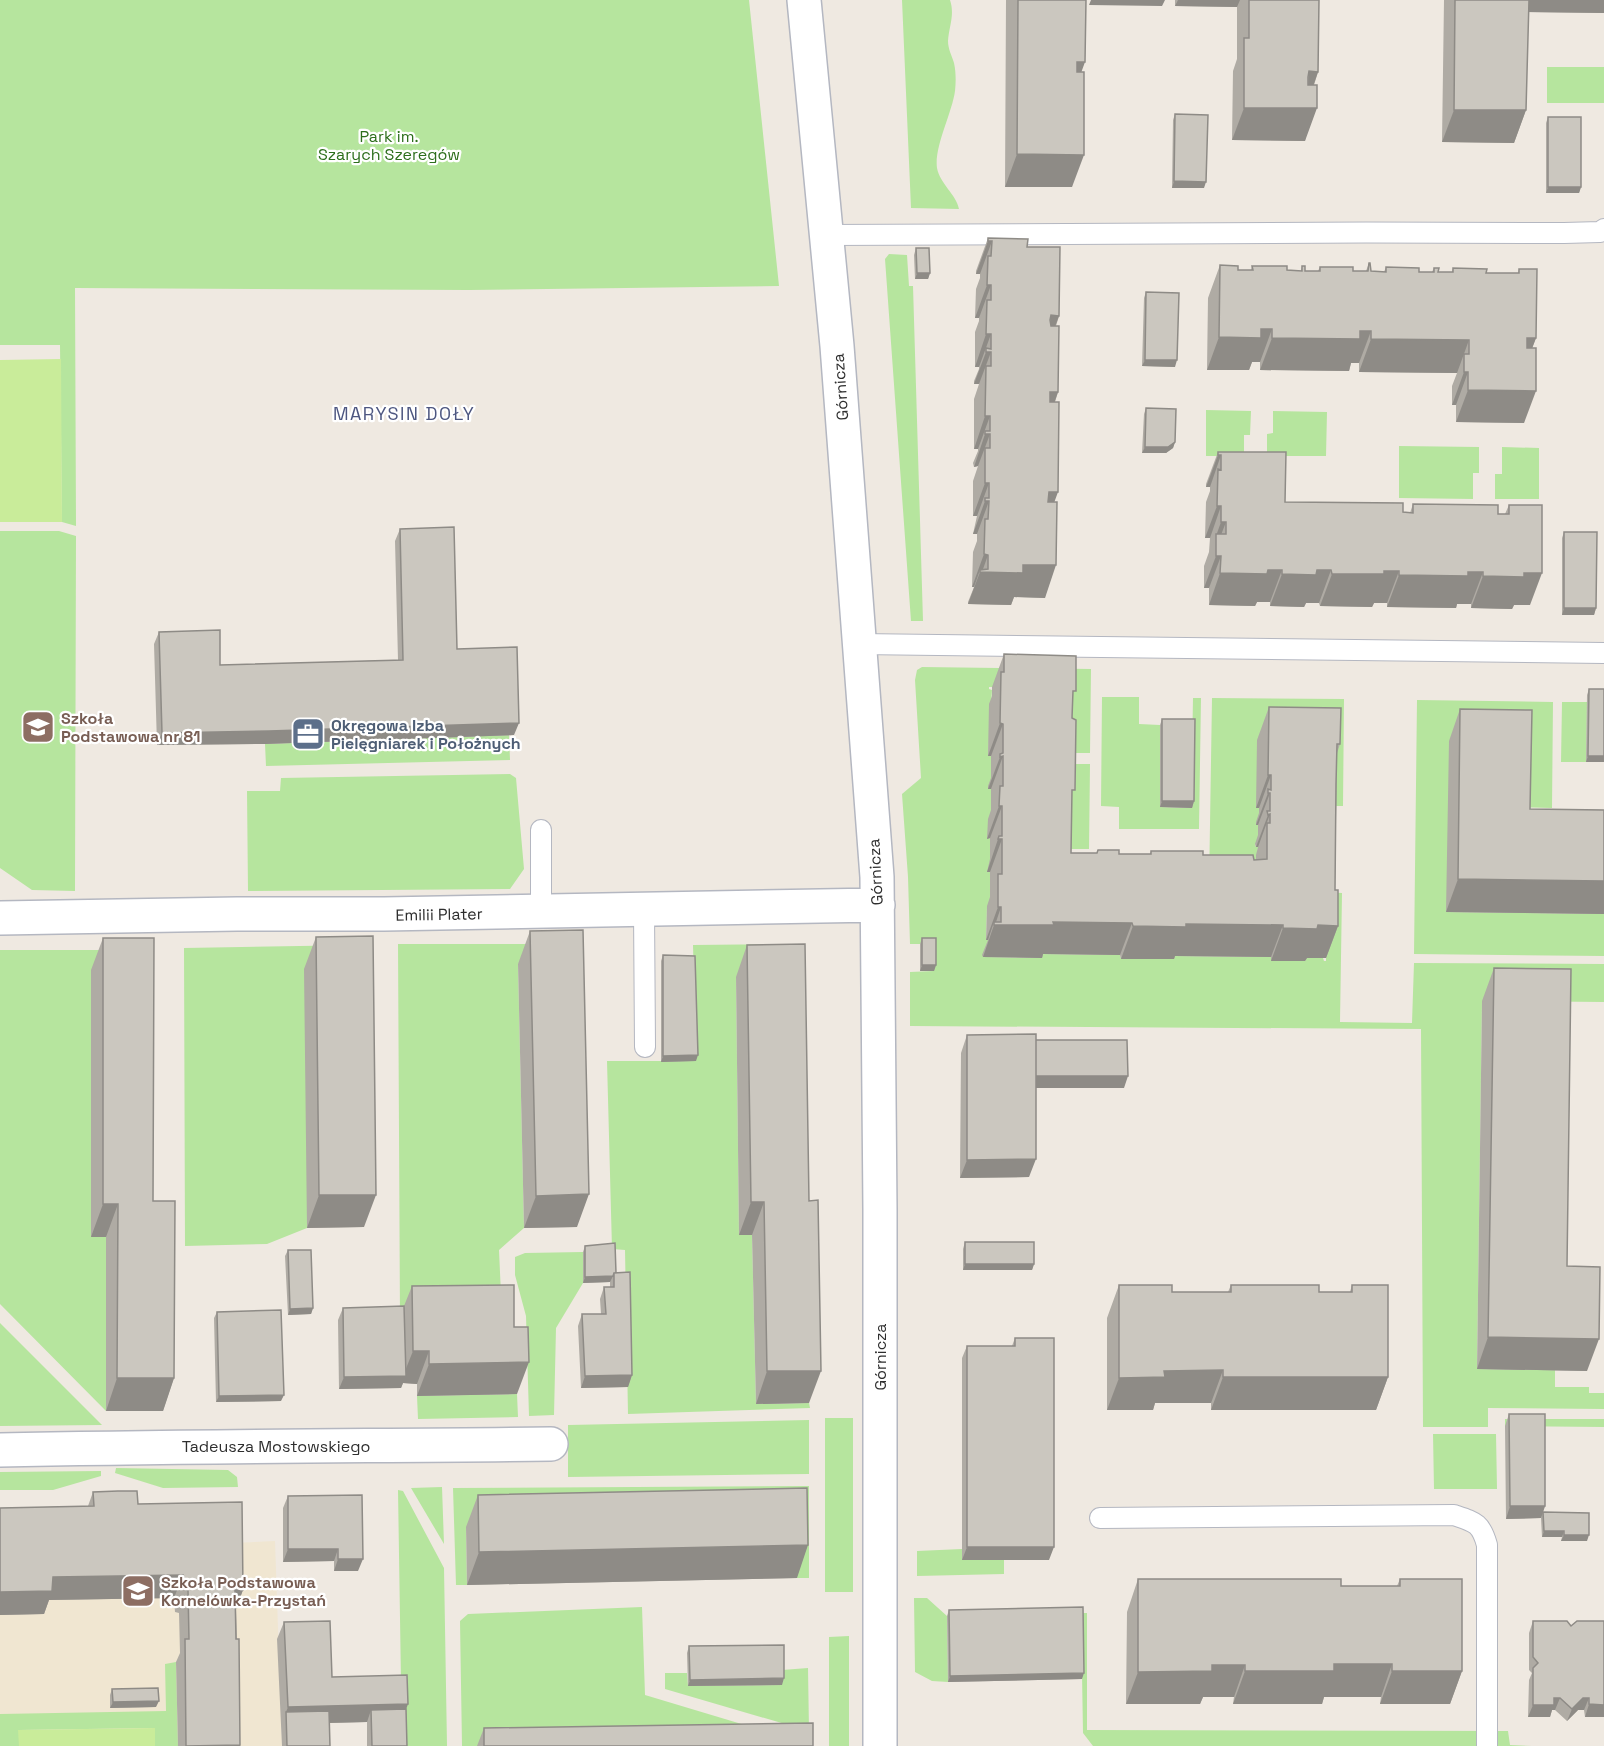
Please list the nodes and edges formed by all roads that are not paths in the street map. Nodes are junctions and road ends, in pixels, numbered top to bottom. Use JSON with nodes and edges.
{"nodes":[{"id":1,"x":804,"y":0,"type":"edge"},
{"id":2,"x":1604,"y":229,"type":"edge"},
{"id":3,"x":826,"y":235,"type":"junction"},
{"id":4,"x":858,"y":644,"type":"junction"},
{"id":5,"x":1604,"y":653,"type":"edge"},
{"id":6,"x":541,"y":830,"type":"dead end"},
{"id":7,"x":878,"y":905,"type":"junction"},
{"id":8,"x":644,"y":910,"type":"junction"},
{"id":9,"x":540,"y":912,"type":"junction"},
{"id":10,"x":0,"y":918,"type":"edge"},
{"id":11,"x":645,"y":1047,"type":"dead end"},
{"id":12,"x":551,"y":1444,"type":"dead end"},
{"id":13,"x":0,"y":1450,"type":"edge"},
{"id":14,"x":1100,"y":1518,"type":"dead end"},
{"id":15,"x":880,"y":1746,"type":"edge"},
{"id":16,"x":1487,"y":1746,"type":"edge"}],
"edges":[{"from":1,"to":3,"type":"street","name":"Górnicza"},
{"from":2,"to":3,"type":"lane"},
{"from":3,"to":4,"type":"street","name":"Górnicza"},
{"from":4,"to":5,"type":"lane"},
{"from":4,"to":7,"type":"street","name":"Górnicza"},
{"from":6,"to":9,"type":"lane"},
{"from":7,"to":8,"type":"street","name":"Emilii Plater"},
{"from":7,"to":15,"type":"street","name":"Górnicza"},
{"from":8,"to":9,"type":"street","name":"Emilii Plater"},
{"from":8,"to":11,"type":"lane"},
{"from":9,"to":10,"type":"street","name":"Emilii Plater"},
{"from":12,"to":13,"type":"street","name":"Tadeusza Mostowskiego"},
{"from":14,"to":16,"type":"lane"}]}
